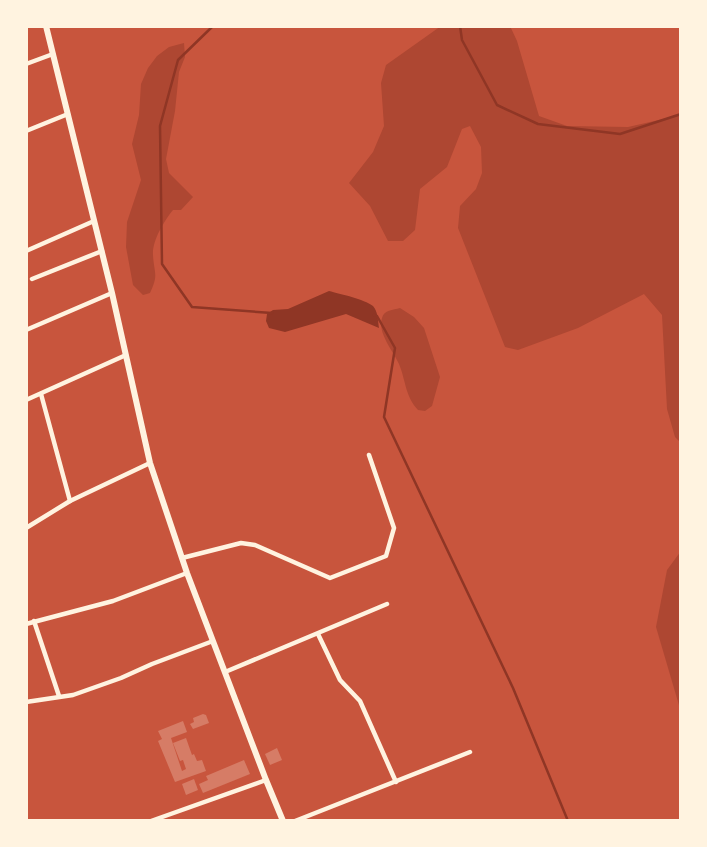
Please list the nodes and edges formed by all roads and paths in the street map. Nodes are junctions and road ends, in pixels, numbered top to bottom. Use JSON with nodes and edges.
{"nodes":[{"id":1,"x":46,"y":26,"type":"edge"},
{"id":2,"x":53,"y":54,"type":"junction"},
{"id":3,"x":26,"y":64,"type":"edge"},
{"id":4,"x":68,"y":114,"type":"junction"},
{"id":5,"x":26,"y":131,"type":"edge"},
{"id":6,"x":95,"y":221,"type":"junction"},
{"id":7,"x":26,"y":251,"type":"edge"},
{"id":8,"x":102,"y":251,"type":"junction"},
{"id":9,"x":32,"y":279,"type":"dead end"},
{"id":10,"x":112,"y":293,"type":"junction"},
{"id":11,"x":26,"y":330,"type":"edge"},
{"id":12,"x":126,"y":355,"type":"junction"},
{"id":13,"x":41,"y":394,"type":"junction"},
{"id":14,"x":26,"y":400,"type":"edge"},
{"id":15,"x":369,"y":455,"type":"dead end"},
{"id":16,"x":149,"y":463,"type":"junction"},
{"id":17,"x":71,"y":501,"type":"junction"},
{"id":18,"x":26,"y":528,"type":"edge"},
{"id":19,"x":182,"y":558,"type":"junction"},
{"id":20,"x":187,"y":573,"type":"junction"},
{"id":21,"x":387,"y":604,"type":"dead end"},
{"id":22,"x":34,"y":621,"type":"junction"},
{"id":23,"x":26,"y":624,"type":"edge"},
{"id":24,"x":318,"y":634,"type":"junction"},
{"id":25,"x":213,"y":641,"type":"junction"},
{"id":26,"x":225,"y":673,"type":"junction"},
{"id":27,"x":59,"y":697,"type":"junction"},
{"id":28,"x":26,"y":702,"type":"edge"},
{"id":29,"x":470,"y":752,"type":"dead end"},
{"id":30,"x":265,"y":780,"type":"junction"},
{"id":31,"x":396,"y":782,"type":"junction"},
{"id":32,"x":151,"y":821,"type":"edge"},
{"id":33,"x":283,"y":821,"type":"edge"},
{"id":34,"x":295,"y":821,"type":"edge"}],
"edges":[{"from":1,"to":2,"type":"main road"},
{"from":2,"to":3,"type":"street"},
{"from":2,"to":4,"type":"main road"},
{"from":4,"to":5,"type":"street"},
{"from":4,"to":6,"type":"main road"},
{"from":6,"to":7,"type":"street"},
{"from":6,"to":8,"type":"main road"},
{"from":8,"to":9,"type":"street"},
{"from":8,"to":10,"type":"main road"},
{"from":10,"to":11,"type":"street"},
{"from":10,"to":12,"type":"main road"},
{"from":12,"to":13,"type":"street"},
{"from":12,"to":16,"type":"main road"},
{"from":13,"to":14,"type":"street"},
{"from":13,"to":17,"type":"street"},
{"from":15,"to":19,"type":"street"},
{"from":16,"to":17,"type":"street"},
{"from":16,"to":19,"type":"main road"},
{"from":17,"to":18,"type":"street"},
{"from":19,"to":20,"type":"main road"},
{"from":20,"to":22,"type":"street"},
{"from":20,"to":25,"type":"main road"},
{"from":21,"to":24,"type":"street"},
{"from":22,"to":23,"type":"street"},
{"from":22,"to":27,"type":"street"},
{"from":24,"to":26,"type":"street"},
{"from":24,"to":31,"type":"street"},
{"from":25,"to":26,"type":"main road"},
{"from":25,"to":27,"type":"street"},
{"from":26,"to":30,"type":"main road"},
{"from":27,"to":28,"type":"street"},
{"from":29,"to":31,"type":"street"},
{"from":30,"to":32,"type":"street"},
{"from":30,"to":33,"type":"main road"},
{"from":31,"to":34,"type":"street"}]}
